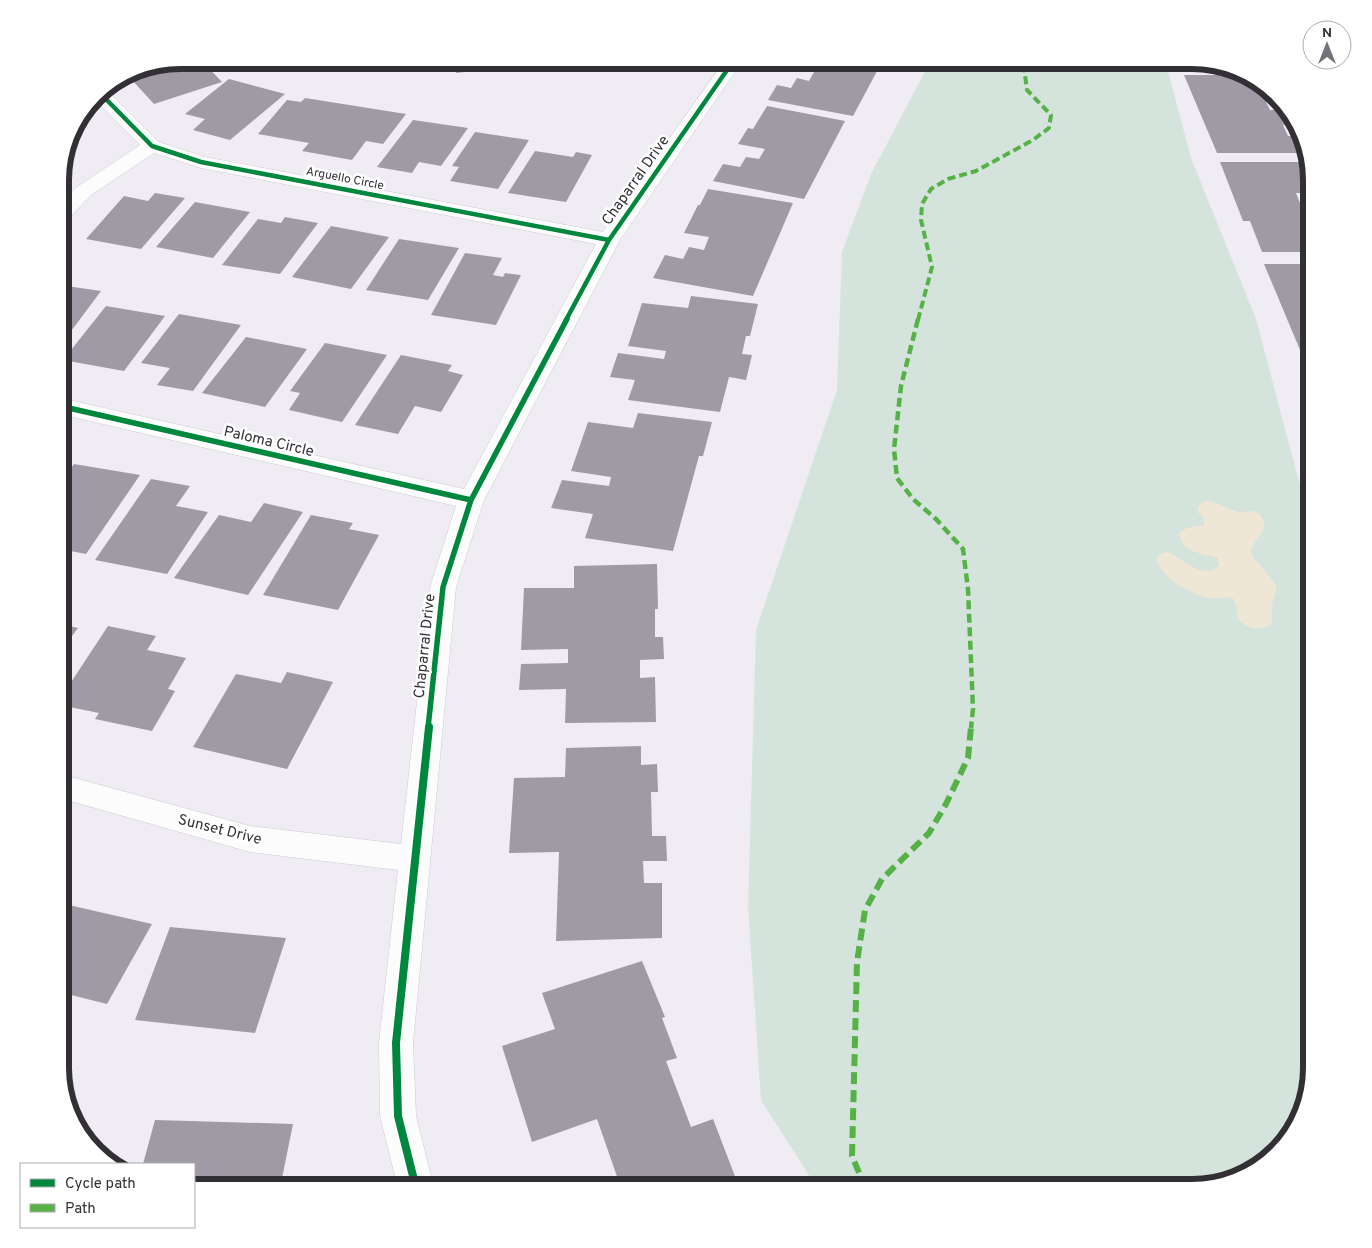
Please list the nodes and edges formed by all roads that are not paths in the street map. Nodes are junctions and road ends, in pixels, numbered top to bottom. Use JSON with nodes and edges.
{"nodes":[{"id":1,"x":728,"y":69,"type":"edge"},
{"id":2,"x":105,"y":98,"type":"edge"},
{"id":3,"x":152,"y":146,"type":"junction"},
{"id":4,"x":69,"y":207,"type":"edge"},
{"id":5,"x":609,"y":240,"type":"junction"},
{"id":6,"x":69,"y":408,"type":"edge"},
{"id":7,"x":471,"y":500,"type":"junction"},
{"id":8,"x":69,"y":789,"type":"edge"},
{"id":9,"x":413,"y":859,"type":"junction"},
{"id":10,"x":414,"y":1179,"type":"edge"}],
"edges":[{"from":1,"to":5,"type":"street","name":"Chaparral Drive"},
{"from":2,"to":3,"type":"street","name":"Arguello Circle"},
{"from":3,"to":4,"type":"street"},
{"from":3,"to":5,"type":"street","name":"Arguello Circle"},
{"from":5,"to":7,"type":"street","name":"Chaparral Drive"},
{"from":6,"to":7,"type":"street","name":"Paloma Circle"},
{"from":7,"to":9,"type":"street","name":"Chaparral Drive"},
{"from":8,"to":9,"type":"street","name":"Sunset Drive"},
{"from":9,"to":10,"type":"street","name":"Chaparral Drive"}]}
